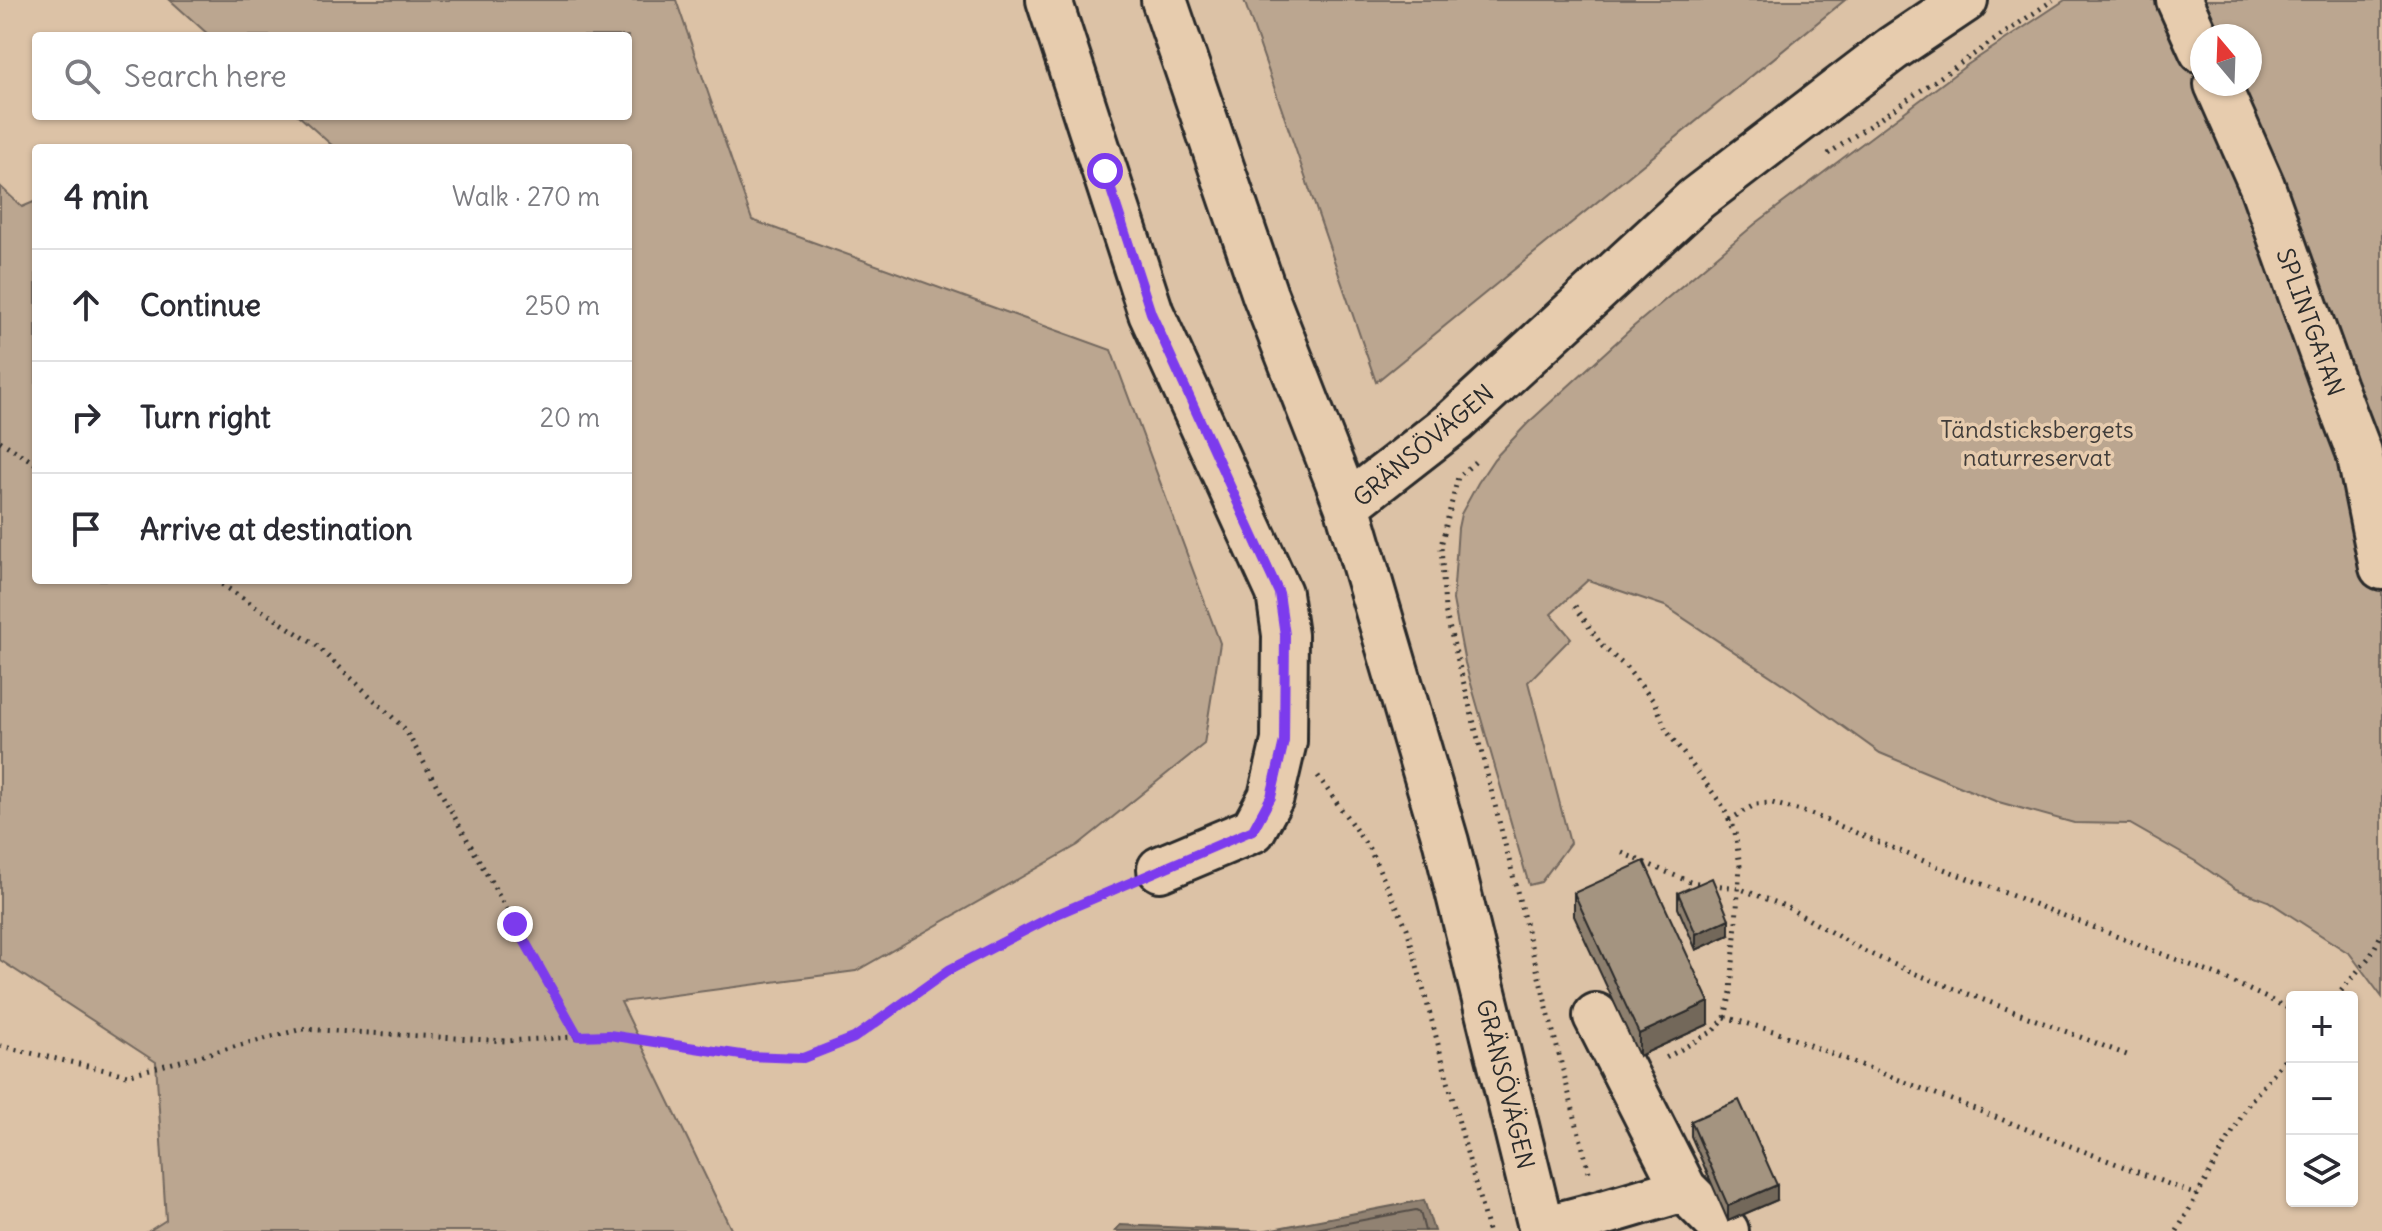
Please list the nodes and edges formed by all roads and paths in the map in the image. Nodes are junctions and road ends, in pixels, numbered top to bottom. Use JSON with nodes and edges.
{"nodes":[{"id":1,"x":1049,"y":0,"type":"edge"},
{"id":2,"x":1164,"y":0,"type":"edge"},
{"id":3,"x":1965,"y":0,"type":"edge"},
{"id":4,"x":2053,"y":0,"type":"edge"},
{"id":5,"x":2179,"y":0,"type":"edge"},
{"id":6,"x":2190,"y":24,"type":"edge"},
{"id":7,"x":2222,"y":96,"type":"edge"},
{"id":8,"x":1825,"y":156,"type":"dead end"},
{"id":9,"x":0,"y":441,"type":"edge"},
{"id":10,"x":1481,"y":456,"type":"dead end"},
{"id":11,"x":32,"y":461,"type":"edge"},
{"id":12,"x":1347,"y":505,"type":"junction"},
{"id":13,"x":2382,"y":567,"type":"edge"},
{"id":14,"x":221,"y":584,"type":"edge"},
{"id":15,"x":1575,"y":606,"type":"dead end"},
{"id":16,"x":1284,"y":741,"type":"junction"},
{"id":17,"x":1729,"y":820,"type":"junction"},
{"id":18,"x":1622,"y":853,"type":"dead end"},
{"id":19,"x":1160,"y":869,"type":"joint"},
{"id":20,"x":1738,"y":888,"type":"junction"},
{"id":21,"x":2382,"y":933,"type":"edge"},
{"id":22,"x":2341,"y":991,"type":"edge"},
{"id":23,"x":2286,"y":1007,"type":"edge"},
{"id":24,"x":1596,"y":1016,"type":"dead end"},
{"id":25,"x":1725,"y":1017,"type":"junction"},
{"id":26,"x":578,"y":1036,"type":"junction"},
{"id":27,"x":0,"y":1046,"type":"edge"},
{"id":28,"x":2127,"y":1055,"type":"dead end"},
{"id":29,"x":2286,"y":1058,"type":"edge"},
{"id":30,"x":1628,"y":1079,"type":"junction"},
{"id":31,"x":1684,"y":1189,"type":"junction"},
{"id":32,"x":2197,"y":1195,"type":"junction"},
{"id":33,"x":1600,"y":1214,"type":"junction"},
{"id":34,"x":1542,"y":1230,"type":"edge"},
{"id":35,"x":1488,"y":1231,"type":"edge"},
{"id":36,"x":1726,"y":1231,"type":"edge"},
{"id":37,"x":2177,"y":1231,"type":"edge"}],
"edges":[{"from":1,"to":16,"type":"street"},
{"from":2,"to":12,"type":"street"},
{"from":3,"to":12,"type":"street","name":"GRÄNSÖVÄGEN"},
{"from":4,"to":8,"type":"path"},
{"from":5,"to":6,"type":"street"},
{"from":7,"to":13,"type":"street","name":"SPLINTGATAN"},
{"from":9,"to":11,"type":"path"},
{"from":10,"to":33,"type":"path"},
{"from":12,"to":34,"type":"street","name":"GRÄNSÖVÄGEN"},
{"from":14,"to":26,"type":"path"},
{"from":15,"to":17,"type":"path"},
{"from":16,"to":19,"type":"street"},
{"from":16,"to":35,"type":"path"},
{"from":17,"to":20,"type":"path"},
{"from":17,"to":23,"type":"path"},
{"from":18,"to":20,"type":"path"},
{"from":19,"to":26,"type":"path"},
{"from":20,"to":25,"type":"path"},
{"from":20,"to":28,"type":"path"},
{"from":21,"to":22,"type":"path"},
{"from":24,"to":30,"type":"street"},
{"from":25,"to":30,"type":"path"},
{"from":25,"to":32,"type":"path"},
{"from":26,"to":27,"type":"path"},
{"from":29,"to":32,"type":"path"},
{"from":30,"to":31,"type":"street"},
{"from":31,"to":33,"type":"street"},
{"from":31,"to":36,"type":"street"},
{"from":32,"to":37,"type":"path"},
{"from":33,"to":34,"type":"street"}]}
